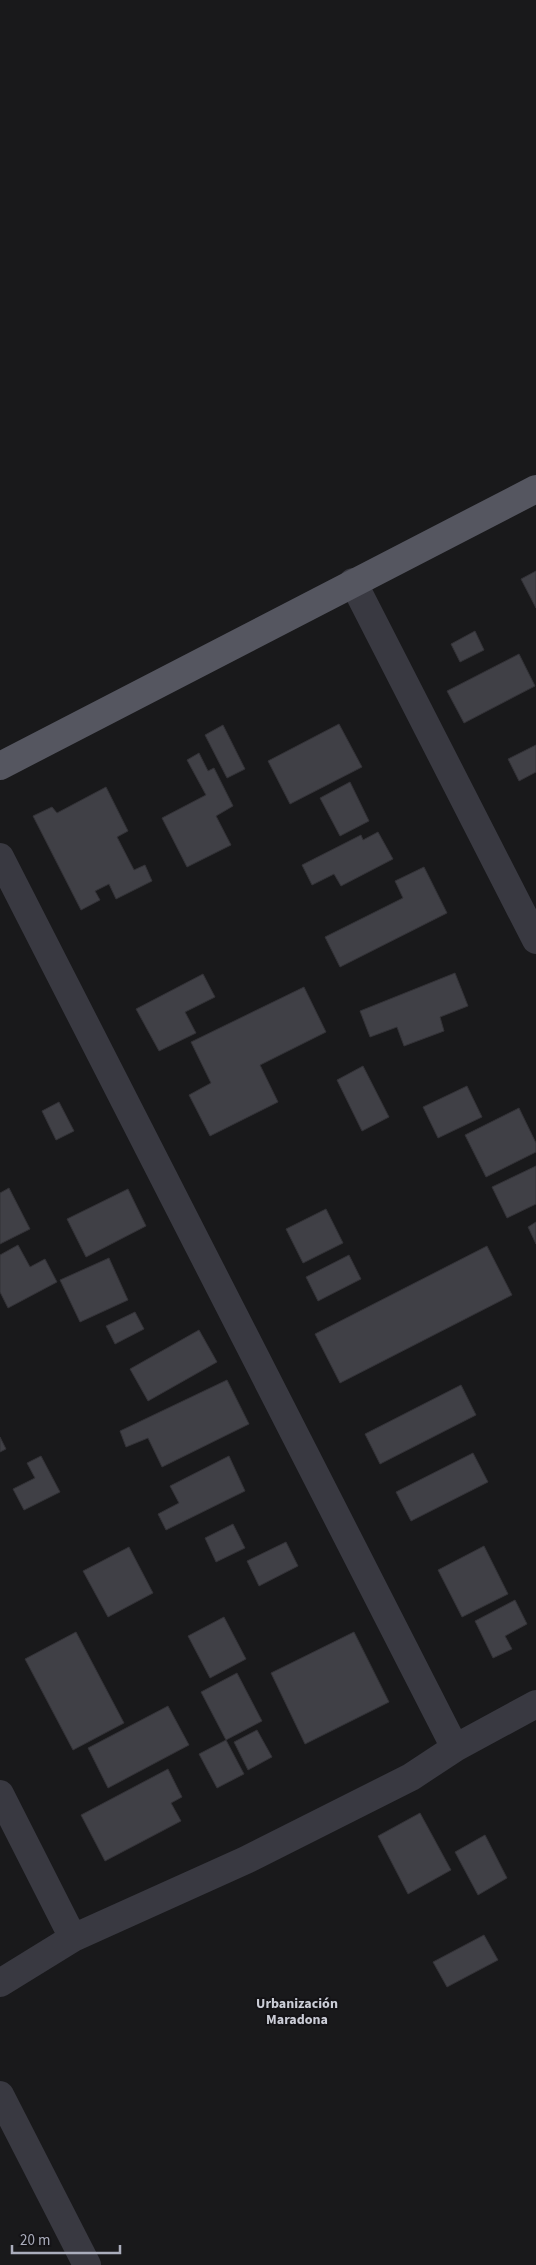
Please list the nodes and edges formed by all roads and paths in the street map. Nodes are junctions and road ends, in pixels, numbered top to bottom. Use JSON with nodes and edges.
{"nodes":[{"id":1,"x":536,"y":489,"type":"edge"},
{"id":2,"x":353,"y":582,"type":"junction"},
{"id":3,"x":0,"y":766,"type":"edge"},
{"id":4,"x":0,"y":857,"type":"edge"},
{"id":5,"x":536,"y":940,"type":"edge"},
{"id":6,"x":536,"y":1704,"type":"edge"},
{"id":7,"x":455,"y":1748,"type":"junction"},
{"id":8,"x":0,"y":1794,"type":"edge"},
{"id":9,"x":73,"y":1938,"type":"junction"},
{"id":10,"x":0,"y":1983,"type":"edge"},
{"id":11,"x":0,"y":2095,"type":"edge"},
{"id":12,"x":87,"y":2265,"type":"edge"}],
"edges":[{"from":1,"to":2,"type":"main road"},
{"from":2,"to":3,"type":"main road"},
{"from":2,"to":5,"type":"street"},
{"from":4,"to":7,"type":"street"},
{"from":6,"to":7,"type":"street"},
{"from":7,"to":9,"type":"street"},
{"from":8,"to":9,"type":"street"},
{"from":9,"to":10,"type":"street"},
{"from":11,"to":12,"type":"street"}]}
